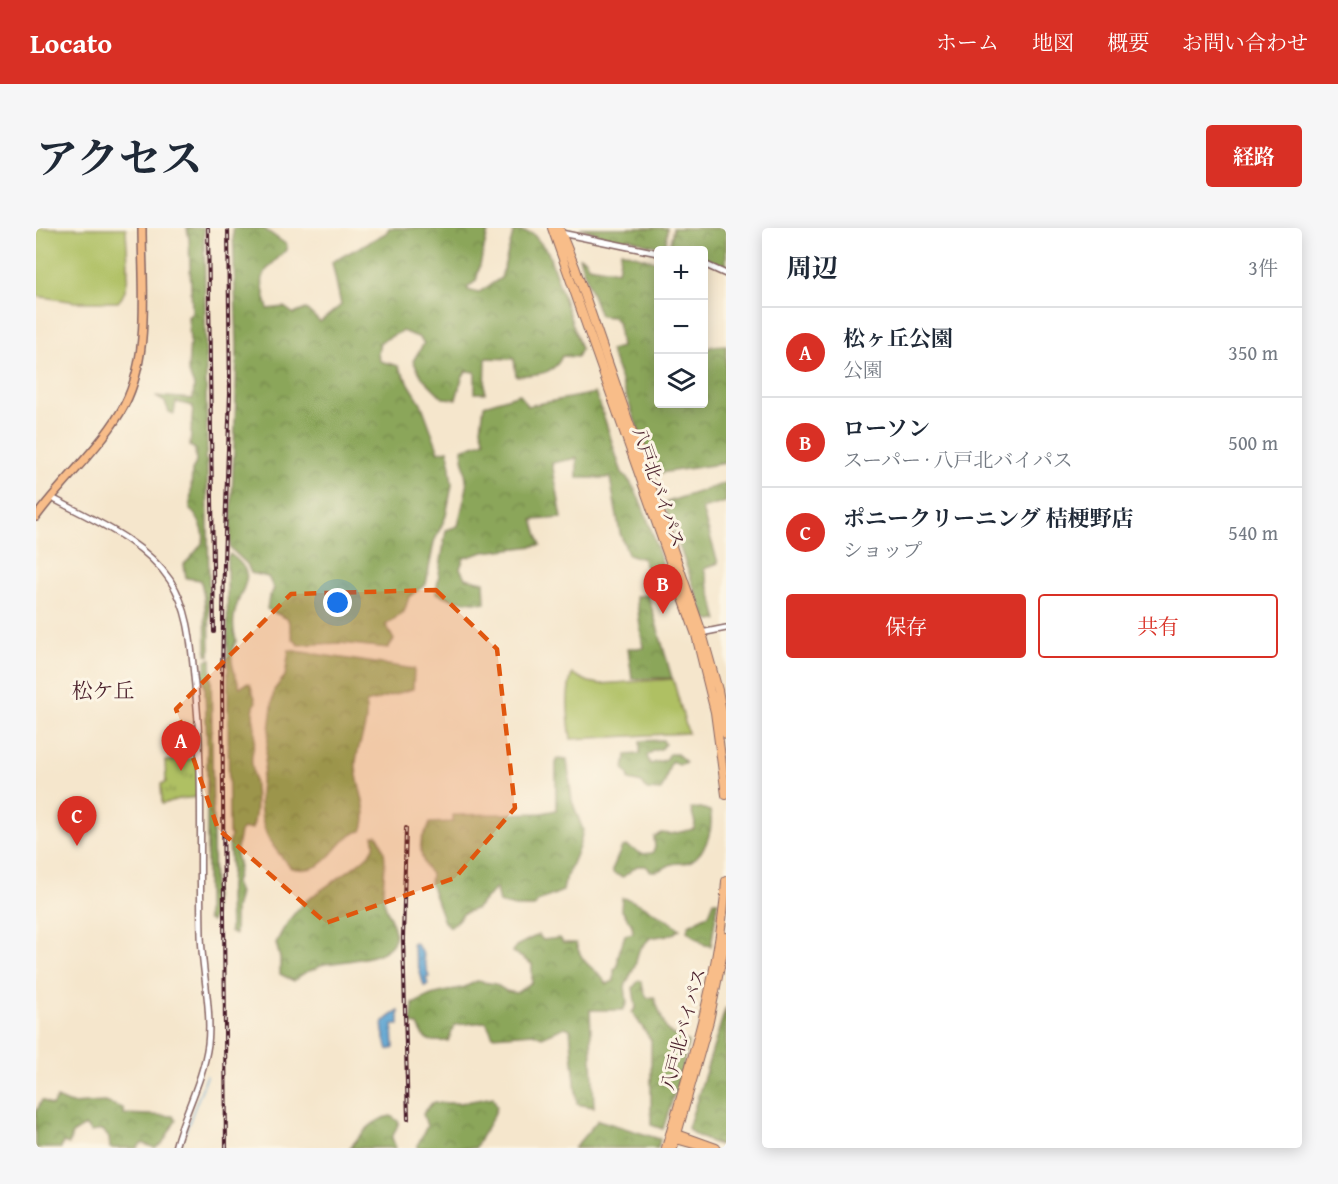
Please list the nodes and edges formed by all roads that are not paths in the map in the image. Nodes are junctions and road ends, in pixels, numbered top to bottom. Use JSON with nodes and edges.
{"nodes":[{"id":1,"x":142,"y":228,"type":"edge"},
{"id":2,"x":556,"y":230,"type":"edge"},
{"id":3,"x":654,"y":252,"type":"edge"},
{"id":4,"x":708,"y":266,"type":"edge"},
{"id":5,"x":726,"y":274,"type":"edge"},
{"id":6,"x":52,"y":498,"type":"junction"},
{"id":7,"x":36,"y":517,"type":"edge"},
{"id":8,"x":726,"y":628,"type":"edge"},
{"id":9,"x":699,"y":634,"type":"junction"},
{"id":10,"x":726,"y":734,"type":"edge"},
{"id":11,"x":726,"y":795,"type":"edge"},
{"id":12,"x":726,"y":880,"type":"edge"},
{"id":13,"x":726,"y":937,"type":"edge"},
{"id":14,"x":674,"y":1136,"type":"junction"},
{"id":15,"x":175,"y":1148,"type":"edge"},
{"id":16,"x":666,"y":1148,"type":"edge"},
{"id":17,"x":673,"y":1148,"type":"edge"},
{"id":18,"x":708,"y":1148,"type":"edge"},
{"id":19,"x":716,"y":1148,"type":"edge"}],
"edges":[{"from":1,"to":6,"type":"main road"},
{"from":2,"to":3,"type":"street"},
{"from":2,"to":9,"type":"highway","name":"八戸北バイパス"},
{"from":4,"to":5,"type":"street"},
{"from":6,"to":7,"type":"main road"},
{"from":6,"to":15,"type":"street"},
{"from":8,"to":9,"type":"street"},
{"from":9,"to":10,"type":"highway","name":"八戸北バイパス"},
{"from":9,"to":11,"type":"highway","name":"八戸北バイパス"},
{"from":12,"to":14,"type":"highway","name":"八戸北バイパス"},
{"from":13,"to":14,"type":"highway","name":"八戸北バイパス"},
{"from":14,"to":16,"type":"highway","name":"八戸北バイパス"},
{"from":14,"to":17,"type":"highway","name":"八戸北バイパス"},
{"from":14,"to":18,"type":"highway"},
{"from":14,"to":19,"type":"highway"}]}
